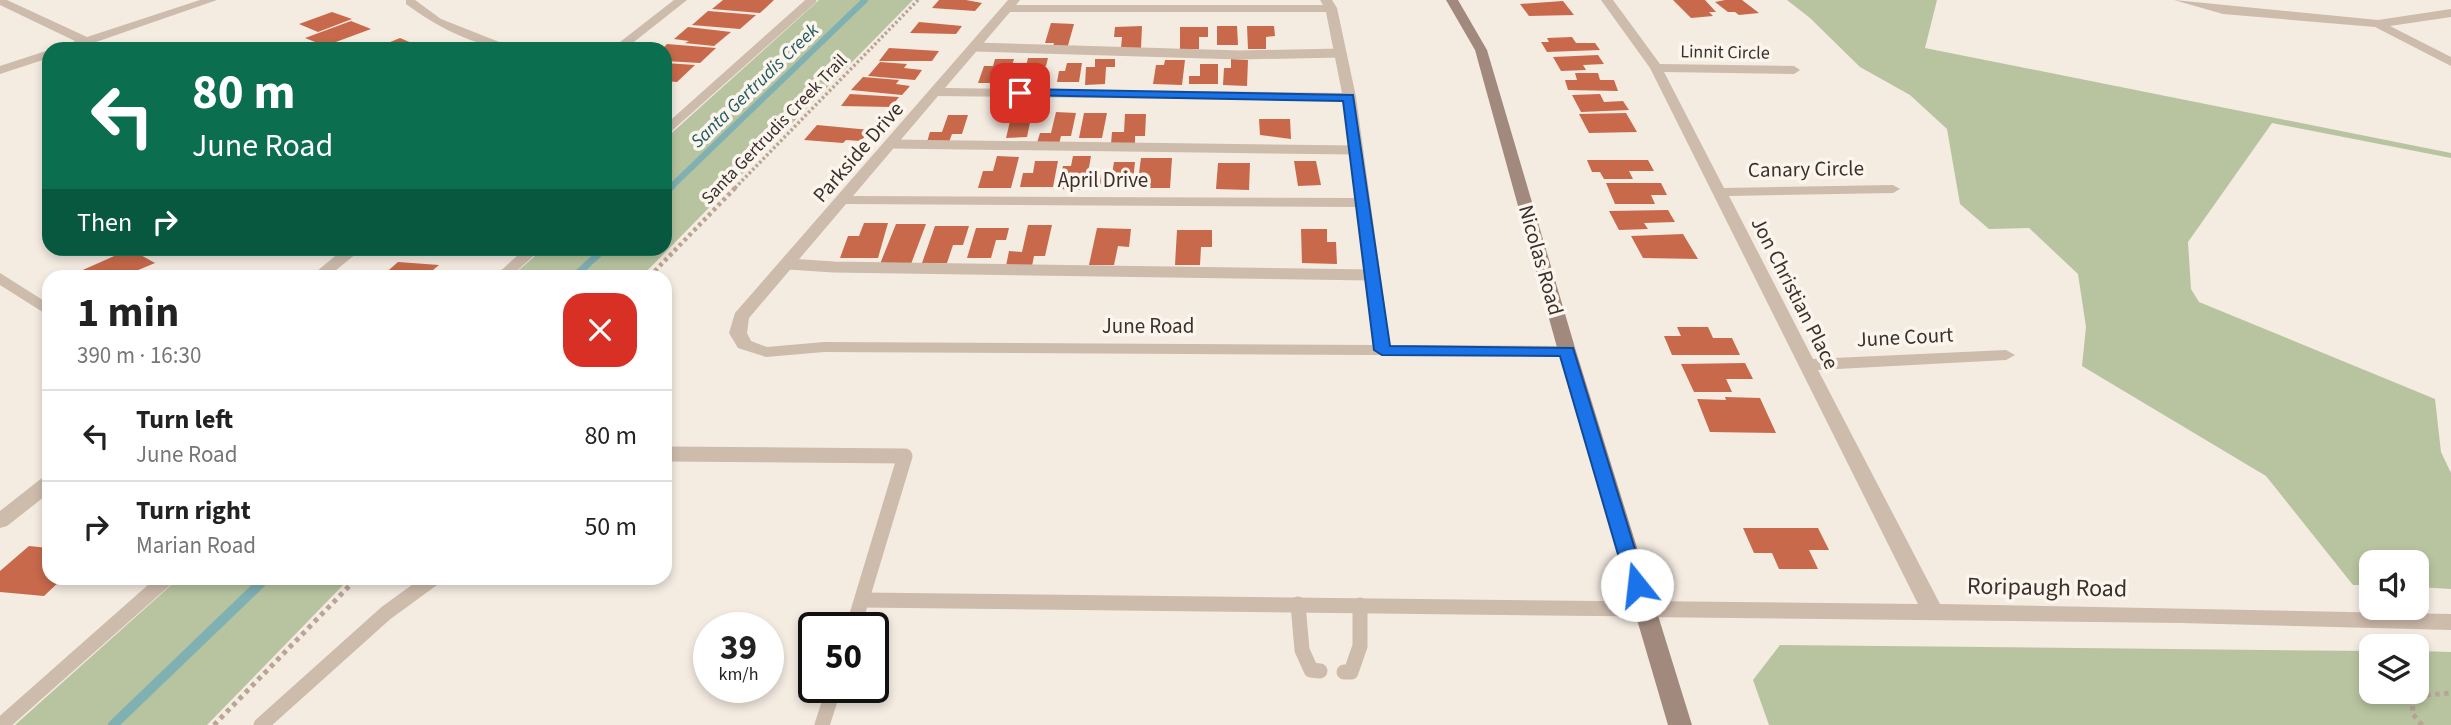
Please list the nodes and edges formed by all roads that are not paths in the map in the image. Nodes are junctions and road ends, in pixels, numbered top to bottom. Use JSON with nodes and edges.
{"nodes":[{"id":1,"x":211,"y":0,"type":"edge"},
{"id":2,"x":681,"y":0,"type":"edge"},
{"id":3,"x":812,"y":0,"type":"edge"},
{"id":4,"x":1451,"y":0,"type":"edge"},
{"id":5,"x":1607,"y":0,"type":"edge"},
{"id":6,"x":2180,"y":0,"type":"edge"},
{"id":7,"x":0,"y":1,"type":"edge"},
{"id":8,"x":410,"y":2,"type":"dead end"},
{"id":9,"x":1011,"y":4,"type":"edge"},
{"id":10,"x":1329,"y":4,"type":"edge"},
{"id":11,"x":2451,"y":13,"type":"edge"},
{"id":12,"x":2378,"y":24,"type":"junction"},
{"id":13,"x":86,"y":42,"type":"joint"},
{"id":14,"x":492,"y":42,"type":"edge"},
{"id":15,"x":626,"y":42,"type":"edge"},
{"id":16,"x":975,"y":47,"type":"junction"},
{"id":17,"x":1340,"y":53,"type":"junction"},
{"id":18,"x":42,"y":56,"type":"edge"},
{"id":19,"x":2451,"y":62,"type":"edge"},
{"id":20,"x":1656,"y":68,"type":"junction"},
{"id":21,"x":0,"y":70,"type":"edge"},
{"id":22,"x":1794,"y":70,"type":"dead end"},
{"id":23,"x":938,"y":92,"type":"junction"},
{"id":24,"x":1349,"y":97,"type":"junction"},
{"id":25,"x":672,"y":125,"type":"edge"},
{"id":26,"x":892,"y":145,"type":"junction"},
{"id":27,"x":1356,"y":150,"type":"junction"},
{"id":28,"x":1893,"y":189,"type":"dead end"},
{"id":29,"x":1719,"y":191,"type":"junction"},
{"id":30,"x":843,"y":200,"type":"junction"},
{"id":31,"x":1363,"y":203,"type":"junction"},
{"id":32,"x":345,"y":256,"type":"edge"},
{"id":33,"x":525,"y":256,"type":"edge"},
{"id":34,"x":788,"y":264,"type":"junction"},
{"id":35,"x":327,"y":270,"type":"edge"},
{"id":36,"x":510,"y":270,"type":"edge"},
{"id":37,"x":1372,"y":275,"type":"junction"},
{"id":38,"x":0,"y":278,"type":"edge"},
{"id":39,"x":42,"y":306,"type":"edge"},
{"id":40,"x":738,"y":333,"type":"joint"},
{"id":41,"x":1382,"y":350,"type":"junction"},
{"id":42,"x":1567,"y":351,"type":"junction"},
{"id":43,"x":2006,"y":355,"type":"dead end"},
{"id":44,"x":1806,"y":365,"type":"junction"},
{"id":45,"x":672,"y":454,"type":"edge"},
{"id":46,"x":42,"y":488,"type":"edge"},
{"id":47,"x":0,"y":521,"type":"edge"},
{"id":48,"x":159,"y":585,"type":"edge"},
{"id":49,"x":424,"y":585,"type":"edge"},
{"id":50,"x":862,"y":600,"type":"junction"},
{"id":51,"x":1298,"y":604,"type":"junction"},
{"id":52,"x":1360,"y":605,"type":"junction"},
{"id":53,"x":1643,"y":608,"type":"junction"},
{"id":54,"x":858,"y":612,"type":"edge"},
{"id":55,"x":1933,"y":612,"type":"junction"},
{"id":56,"x":2451,"y":622,"type":"edge"},
{"id":57,"x":1320,"y":671,"type":"dead end"},
{"id":58,"x":1345,"y":672,"type":"dead end"},
{"id":59,"x":829,"y":703,"type":"edge"},
{"id":60,"x":1,"y":725,"type":"edge"},
{"id":61,"x":261,"y":725,"type":"edge"},
{"id":62,"x":822,"y":725,"type":"edge"},
{"id":63,"x":1680,"y":725,"type":"edge"}],
"edges":[{"from":1,"to":13,"type":"street"},
{"from":2,"to":15,"type":"street"},
{"from":3,"to":25,"type":"lane"},
{"from":4,"to":42,"type":"main road","name":"Nicolas Road"},
{"from":5,"to":20,"type":"street","name":"Jon Christian Place"},
{"from":6,"to":12,"type":"street"},
{"from":7,"to":13,"type":"street"},
{"from":8,"to":14,"type":"street"},
{"from":9,"to":10,"type":"street"},
{"from":9,"to":16,"type":"street","name":"Parkside Drive"},
{"from":10,"to":17,"type":"street"},
{"from":11,"to":12,"type":"street"},
{"from":12,"to":19,"type":"street"},
{"from":16,"to":17,"type":"lane"},
{"from":16,"to":23,"type":"street","name":"Parkside Drive"},
{"from":17,"to":24,"type":"street"},
{"from":18,"to":21,"type":"street"},
{"from":20,"to":22,"type":"street","name":"Linnit Circle"},
{"from":20,"to":29,"type":"street","name":"Jon Christian Place"},
{"from":23,"to":24,"type":"street"},
{"from":23,"to":26,"type":"street","name":"Parkside Drive"},
{"from":24,"to":27,"type":"street"},
{"from":26,"to":27,"type":"lane"},
{"from":26,"to":30,"type":"street","name":"Parkside Drive"},
{"from":27,"to":31,"type":"street"},
{"from":28,"to":29,"type":"street","name":"Canary Circle"},
{"from":29,"to":44,"type":"street","name":"Jon Christian Place"},
{"from":30,"to":31,"type":"street","name":"April Drive"},
{"from":30,"to":34,"type":"street","name":"Parkside Drive"},
{"from":31,"to":37,"type":"street"},
{"from":32,"to":35,"type":"street"},
{"from":33,"to":36,"type":"lane"},
{"from":34,"to":37,"type":"lane"},
{"from":34,"to":40,"type":"street","name":"Parkside Drive"},
{"from":37,"to":41,"type":"street"},
{"from":38,"to":39,"type":"street"},
{"from":40,"to":41,"type":"street","name":"June Road"},
{"from":41,"to":42,"type":"street","name":"June Road"},
{"from":42,"to":53,"type":"main road","name":"Nicolas Road"},
{"from":43,"to":44,"type":"street","name":"June Court"},
{"from":44,"to":55,"type":"street","name":"Jon Christian Place"},
{"from":45,"to":50,"type":"lane"},
{"from":46,"to":47,"type":"street"},
{"from":48,"to":60,"type":"lane"},
{"from":49,"to":61,"type":"lane"},
{"from":50,"to":51,"type":"lane"},
{"from":50,"to":54,"type":"lane"},
{"from":51,"to":52,"type":"lane"},
{"from":51,"to":57,"type":"lane"},
{"from":52,"to":53,"type":"lane"},
{"from":52,"to":58,"type":"lane"},
{"from":53,"to":55,"type":"street","name":"Roripaugh Road"},
{"from":53,"to":63,"type":"main road","name":"Nicolas Road"},
{"from":55,"to":56,"type":"street","name":"Roripaugh Road"},
{"from":59,"to":62,"type":"lane"}]}
